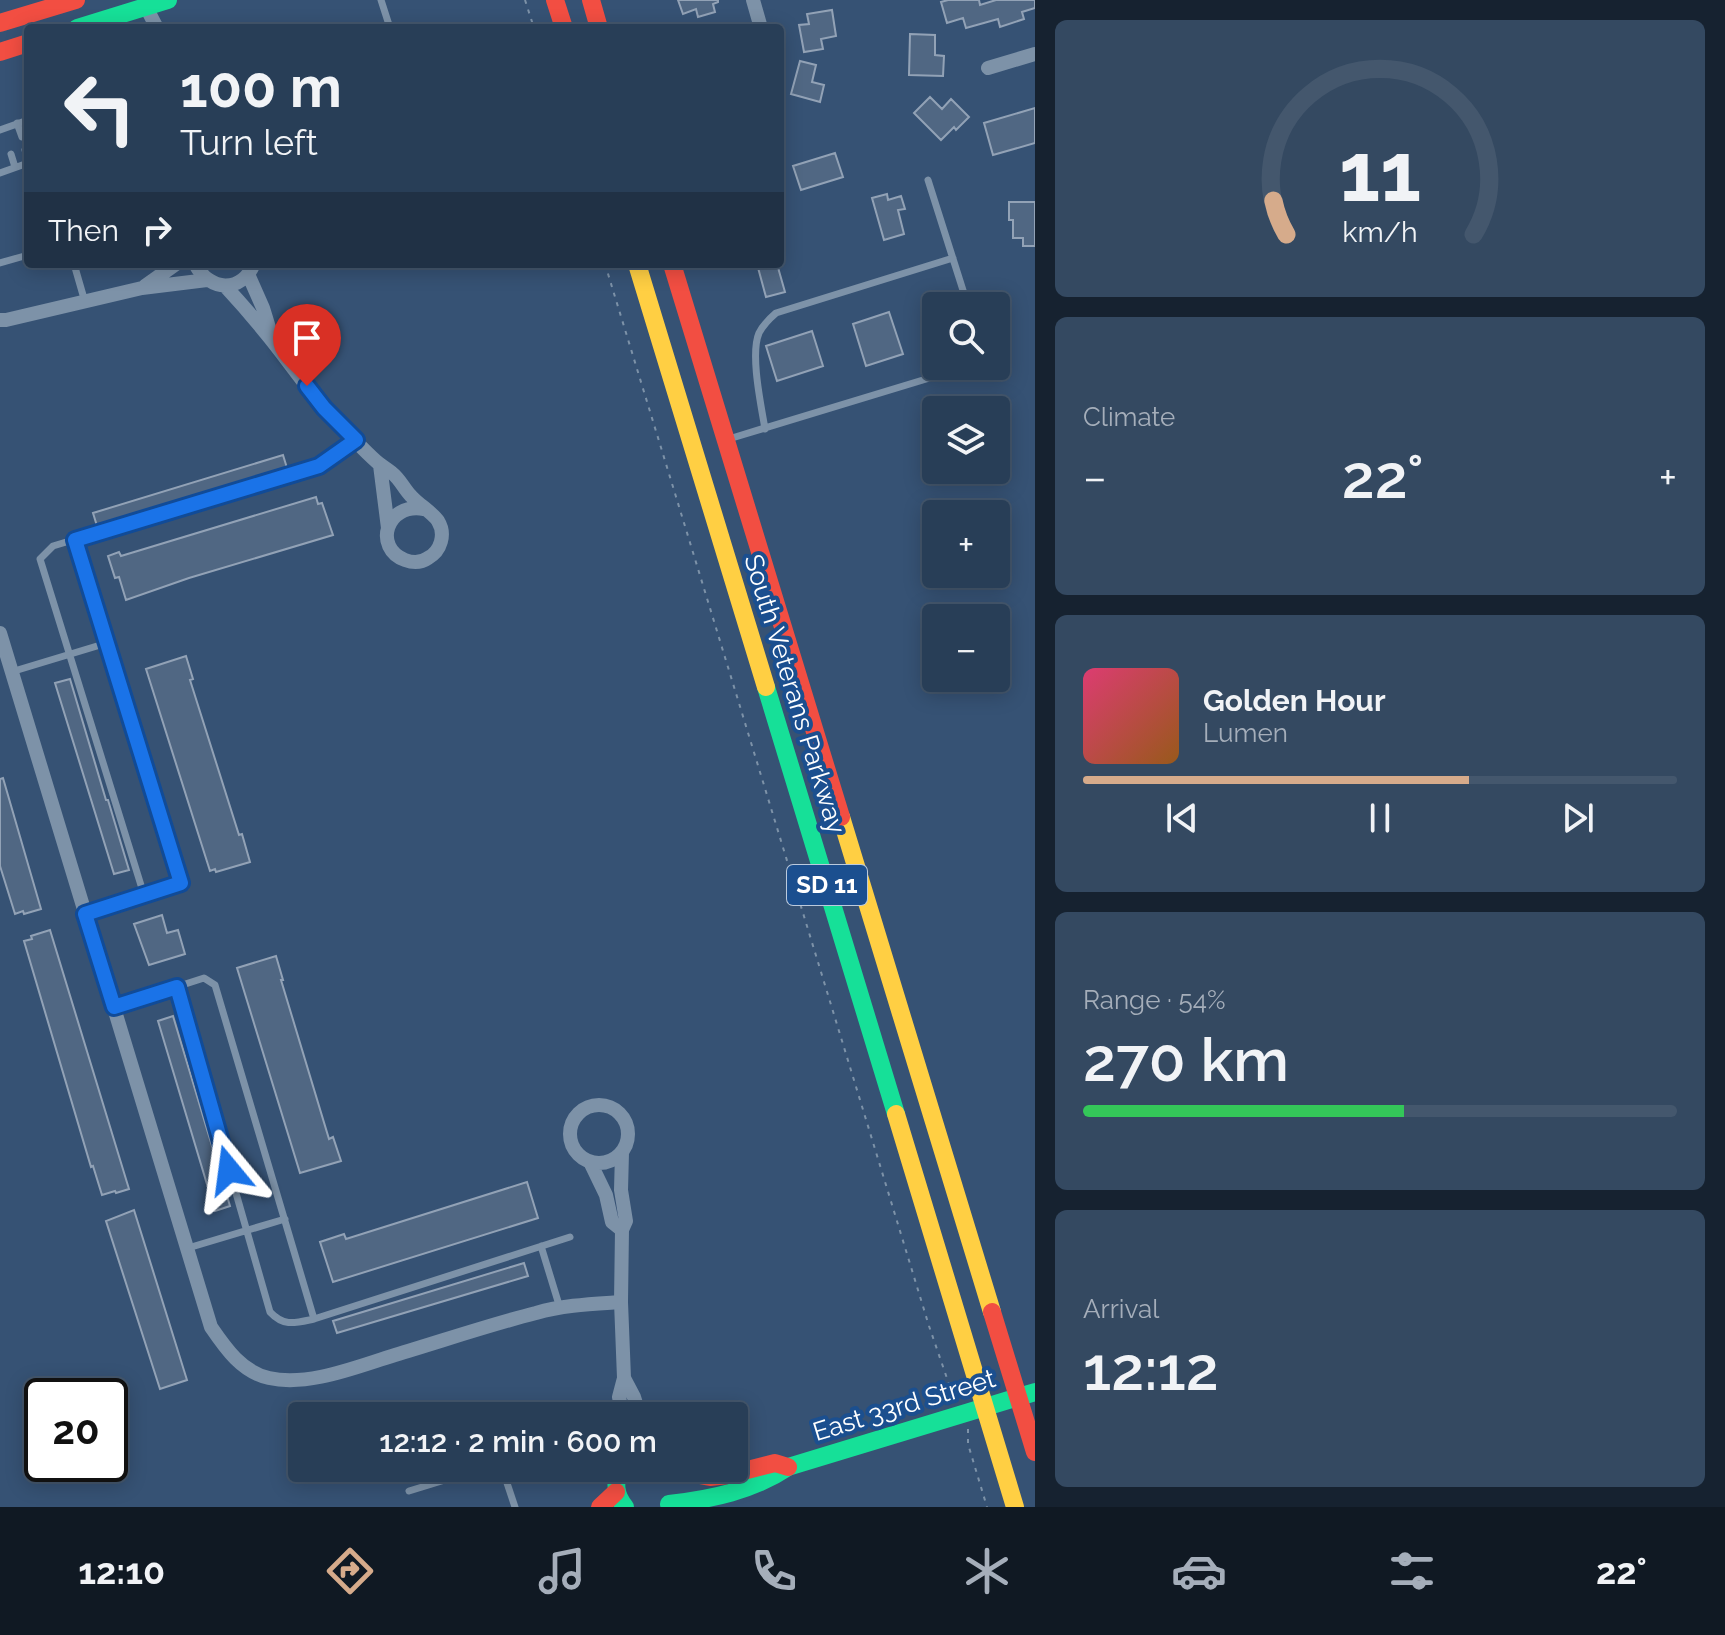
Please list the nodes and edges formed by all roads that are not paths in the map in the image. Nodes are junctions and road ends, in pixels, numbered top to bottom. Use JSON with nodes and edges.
{"nodes":[{"id":1,"x":76,"y":0,"type":"edge"},
{"id":2,"x":168,"y":0,"type":"edge"},
{"id":3,"x":381,"y":0,"type":"edge"},
{"id":4,"x":555,"y":0,"type":"edge"},
{"id":5,"x":591,"y":0,"type":"edge"},
{"id":6,"x":753,"y":0,"type":"edge"},
{"id":7,"x":146,"y":7,"type":"junction"},
{"id":8,"x":0,"y":23,"type":"edge"},
{"id":9,"x":90,"y":24,"type":"edge"},
{"id":10,"x":155,"y":24,"type":"edge"},
{"id":11,"x":389,"y":24,"type":"edge"},
{"id":12,"x":563,"y":24,"type":"edge"},
{"id":13,"x":598,"y":24,"type":"edge"},
{"id":14,"x":760,"y":24,"type":"edge"},
{"id":15,"x":24,"y":44,"type":"edge"},
{"id":16,"x":0,"y":52,"type":"edge"},
{"id":17,"x":1035,"y":54,"type":"edge"},
{"id":18,"x":988,"y":68,"type":"dead end"},
{"id":19,"x":24,"y":121,"type":"edge"},
{"id":20,"x":17,"y":123,"type":"junction"},
{"id":21,"x":1,"y":129,"type":"edge"},
{"id":22,"x":22,"y":137,"type":"dead end"},
{"id":23,"x":6,"y":141,"type":"dead end"},
{"id":24,"x":11,"y":154,"type":"dead end"},
{"id":25,"x":24,"y":164,"type":"edge"},
{"id":26,"x":15,"y":167,"type":"junction"},
{"id":27,"x":0,"y":173,"type":"edge"},
{"id":28,"x":928,"y":180,"type":"dead end"},
{"id":29,"x":24,"y":256,"type":"edge"},
{"id":30,"x":953,"y":258,"type":"junction"},
{"id":31,"x":0,"y":263,"type":"edge"},
{"id":32,"x":75,"y":268,"type":"edge"},
{"id":33,"x":170,"y":268,"type":"edge"},
{"id":34,"x":197,"y":268,"type":"edge"},
{"id":35,"x":638,"y":268,"type":"edge"},
{"id":36,"x":673,"y":268,"type":"edge"},
{"id":37,"x":251,"y":269,"type":"edge"},
{"id":38,"x":207,"y":280,"type":"junction"},
{"id":39,"x":225,"y":286,"type":"junction"},
{"id":40,"x":142,"y":288,"type":"junction"},
{"id":41,"x":964,"y":292,"type":"edge"},
{"id":42,"x":85,"y":302,"type":"junction"},
{"id":43,"x":0,"y":320,"type":"edge"},
{"id":44,"x":273,"y":342,"type":"junction"},
{"id":45,"x":923,"y":380,"type":"edge"},
{"id":46,"x":765,"y":429,"type":"junction"},
{"id":47,"x":725,"y":439,"type":"junction"},
{"id":48,"x":356,"y":440,"type":"junction"},
{"id":49,"x":380,"y":465,"type":"junction"},
{"id":50,"x":424,"y":509,"type":"junction"},
{"id":51,"x":388,"y":528,"type":"junction"},
{"id":52,"x":75,"y":540,"type":"junction"},
{"id":53,"x":0,"y":633,"type":"edge"},
{"id":54,"x":107,"y":643,"type":"junction"},
{"id":55,"x":70,"y":653,"type":"junction"},
{"id":56,"x":11,"y":672,"type":"junction"},
{"id":57,"x":144,"y":895,"type":"junction"},
{"id":58,"x":85,"y":914,"type":"junction"},
{"id":59,"x":177,"y":987,"type":"junction"},
{"id":60,"x":114,"y":1007,"type":"junction"},
{"id":61,"x":622,"y":1153,"type":"junction"},
{"id":62,"x":591,"y":1164,"type":"junction"},
{"id":63,"x":285,"y":1219,"type":"junction"},
{"id":64,"x":622,"y":1230,"type":"junction"},
{"id":65,"x":246,"y":1231,"type":"junction"},
{"id":66,"x":570,"y":1237,"type":"dead end"},
{"id":67,"x":541,"y":1246,"type":"junction"},
{"id":68,"x":188,"y":1248,"type":"junction"},
{"id":69,"x":621,"y":1302,"type":"junction"},
{"id":70,"x":560,"y":1308,"type":"junction"},
{"id":71,"x":314,"y":1319,"type":"junction"},
{"id":72,"x":624,"y":1378,"type":"junction"},
{"id":73,"x":1027,"y":1395,"type":"edge"},
{"id":74,"x":620,"y":1402,"type":"edge"},
{"id":75,"x":636,"y":1402,"type":"edge"},
{"id":76,"x":983,"y":1407,"type":"junction"},
{"id":77,"x":1035,"y":1452,"type":"edge"},
{"id":78,"x":788,"y":1467,"type":"junction"},
{"id":79,"x":748,"y":1470,"type":"edge"},
{"id":80,"x":438,"y":1482,"type":"edge"},
{"id":81,"x":507,"y":1482,"type":"edge"},
{"id":82,"x":675,"y":1482,"type":"edge"},
{"id":83,"x":409,"y":1491,"type":"dead end"},
{"id":84,"x":621,"y":1500,"type":"edge"},
{"id":85,"x":668,"y":1506,"type":"edge"},
{"id":86,"x":515,"y":1507,"type":"edge"},
{"id":87,"x":600,"y":1507,"type":"edge"},
{"id":88,"x":1015,"y":1507,"type":"edge"}],
"edges":[{"from":1,"to":8,"type":"main road"},
{"from":2,"to":7,"type":"main road"},
{"from":3,"to":11,"type":"lane"},
{"from":4,"to":12,"type":"main road"},
{"from":5,"to":13,"type":"main road"},
{"from":6,"to":14,"type":"street"},
{"from":7,"to":9,"type":"main road"},
{"from":7,"to":10,"type":"street"},
{"from":15,"to":16,"type":"main road"},
{"from":17,"to":18,"type":"street"},
{"from":19,"to":20,"type":"lane"},
{"from":20,"to":21,"type":"lane"},
{"from":20,"to":22,"type":"lane"},
{"from":21,"to":23,"type":"lane"},
{"from":24,"to":26,"type":"lane"},
{"from":25,"to":26,"type":"lane"},
{"from":26,"to":27,"type":"lane"},
{"from":28,"to":30,"type":"lane"},
{"from":29,"to":31,"type":"lane"},
{"from":30,"to":41,"type":"lane"},
{"from":30,"to":46,"type":"lane"},
{"from":32,"to":42,"type":"lane"},
{"from":33,"to":40,"type":"street"},
{"from":34,"to":38,"type":"street"},
{"from":35,"to":76,"type":"main road","name":"South Veterans Parkway","number":"SD 11"},
{"from":36,"to":47,"type":"main road","name":"South Veterans Parkway","number":"SD 11"},
{"from":37,"to":39,"type":"street"},
{"from":37,"to":44,"type":"street"},
{"from":38,"to":39,"type":"street"},
{"from":38,"to":40,"type":"street"},
{"from":39,"to":44,"type":"street"},
{"from":40,"to":42,"type":"street"},
{"from":42,"to":43,"type":"street"},
{"from":44,"to":48,"type":"street"},
{"from":45,"to":46,"type":"lane"},
{"from":46,"to":47,"type":"lane"},
{"from":47,"to":73,"type":"main road","name":"South Veterans Parkway","number":"SD 11"},
{"from":48,"to":49,"type":"street"},
{"from":48,"to":52,"type":"lane"},
{"from":49,"to":50,"type":"street"},
{"from":49,"to":51,"type":"street"},
{"from":50,"to":51,"type":"street"},
{"from":50,"to":51,"type":"street"},
{"from":52,"to":54,"type":"lane"},
{"from":52,"to":55,"type":"lane"},
{"from":53,"to":56,"type":"street"},
{"from":54,"to":55,"type":"lane"},
{"from":54,"to":57,"type":"lane"},
{"from":55,"to":56,"type":"lane"},
{"from":55,"to":57,"type":"lane"},
{"from":56,"to":58,"type":"street"},
{"from":57,"to":58,"type":"lane"},
{"from":58,"to":60,"type":"street"},
{"from":59,"to":60,"type":"lane"},
{"from":59,"to":63,"type":"lane"},
{"from":59,"to":65,"type":"lane"},
{"from":60,"to":68,"type":"street"},
{"from":61,"to":62,"type":"street"},
{"from":61,"to":62,"type":"street"},
{"from":61,"to":64,"type":"street"},
{"from":62,"to":64,"type":"street"},
{"from":63,"to":65,"type":"lane"},
{"from":63,"to":71,"type":"lane"},
{"from":64,"to":69,"type":"street"},
{"from":65,"to":68,"type":"lane"},
{"from":65,"to":71,"type":"lane"},
{"from":66,"to":67,"type":"lane"},
{"from":67,"to":70,"type":"lane"},
{"from":67,"to":71,"type":"lane"},
{"from":68,"to":70,"type":"street"},
{"from":69,"to":70,"type":"street"},
{"from":69,"to":72,"type":"street"},
{"from":72,"to":74,"type":"street"},
{"from":72,"to":75,"type":"street"},
{"from":73,"to":76,"type":"main road","name":"East 33rd Street"},
{"from":73,"to":77,"type":"main road","name":"South Veterans Parkway","number":"SD 11"},
{"from":76,"to":78,"type":"main road","name":"East 33rd Street"},
{"from":76,"to":88,"type":"main road","name":"South Veterans Parkway","number":"SD 11"},
{"from":78,"to":79,"type":"main road","name":"East 33rd Street"},
{"from":78,"to":85,"type":"main road","name":"East 33rd Street"},
{"from":80,"to":83,"type":"lane"},
{"from":81,"to":86,"type":"lane"},
{"from":82,"to":85,"type":"main road","name":"East 33rd Street"},
{"from":84,"to":87,"type":"main road"}]}
